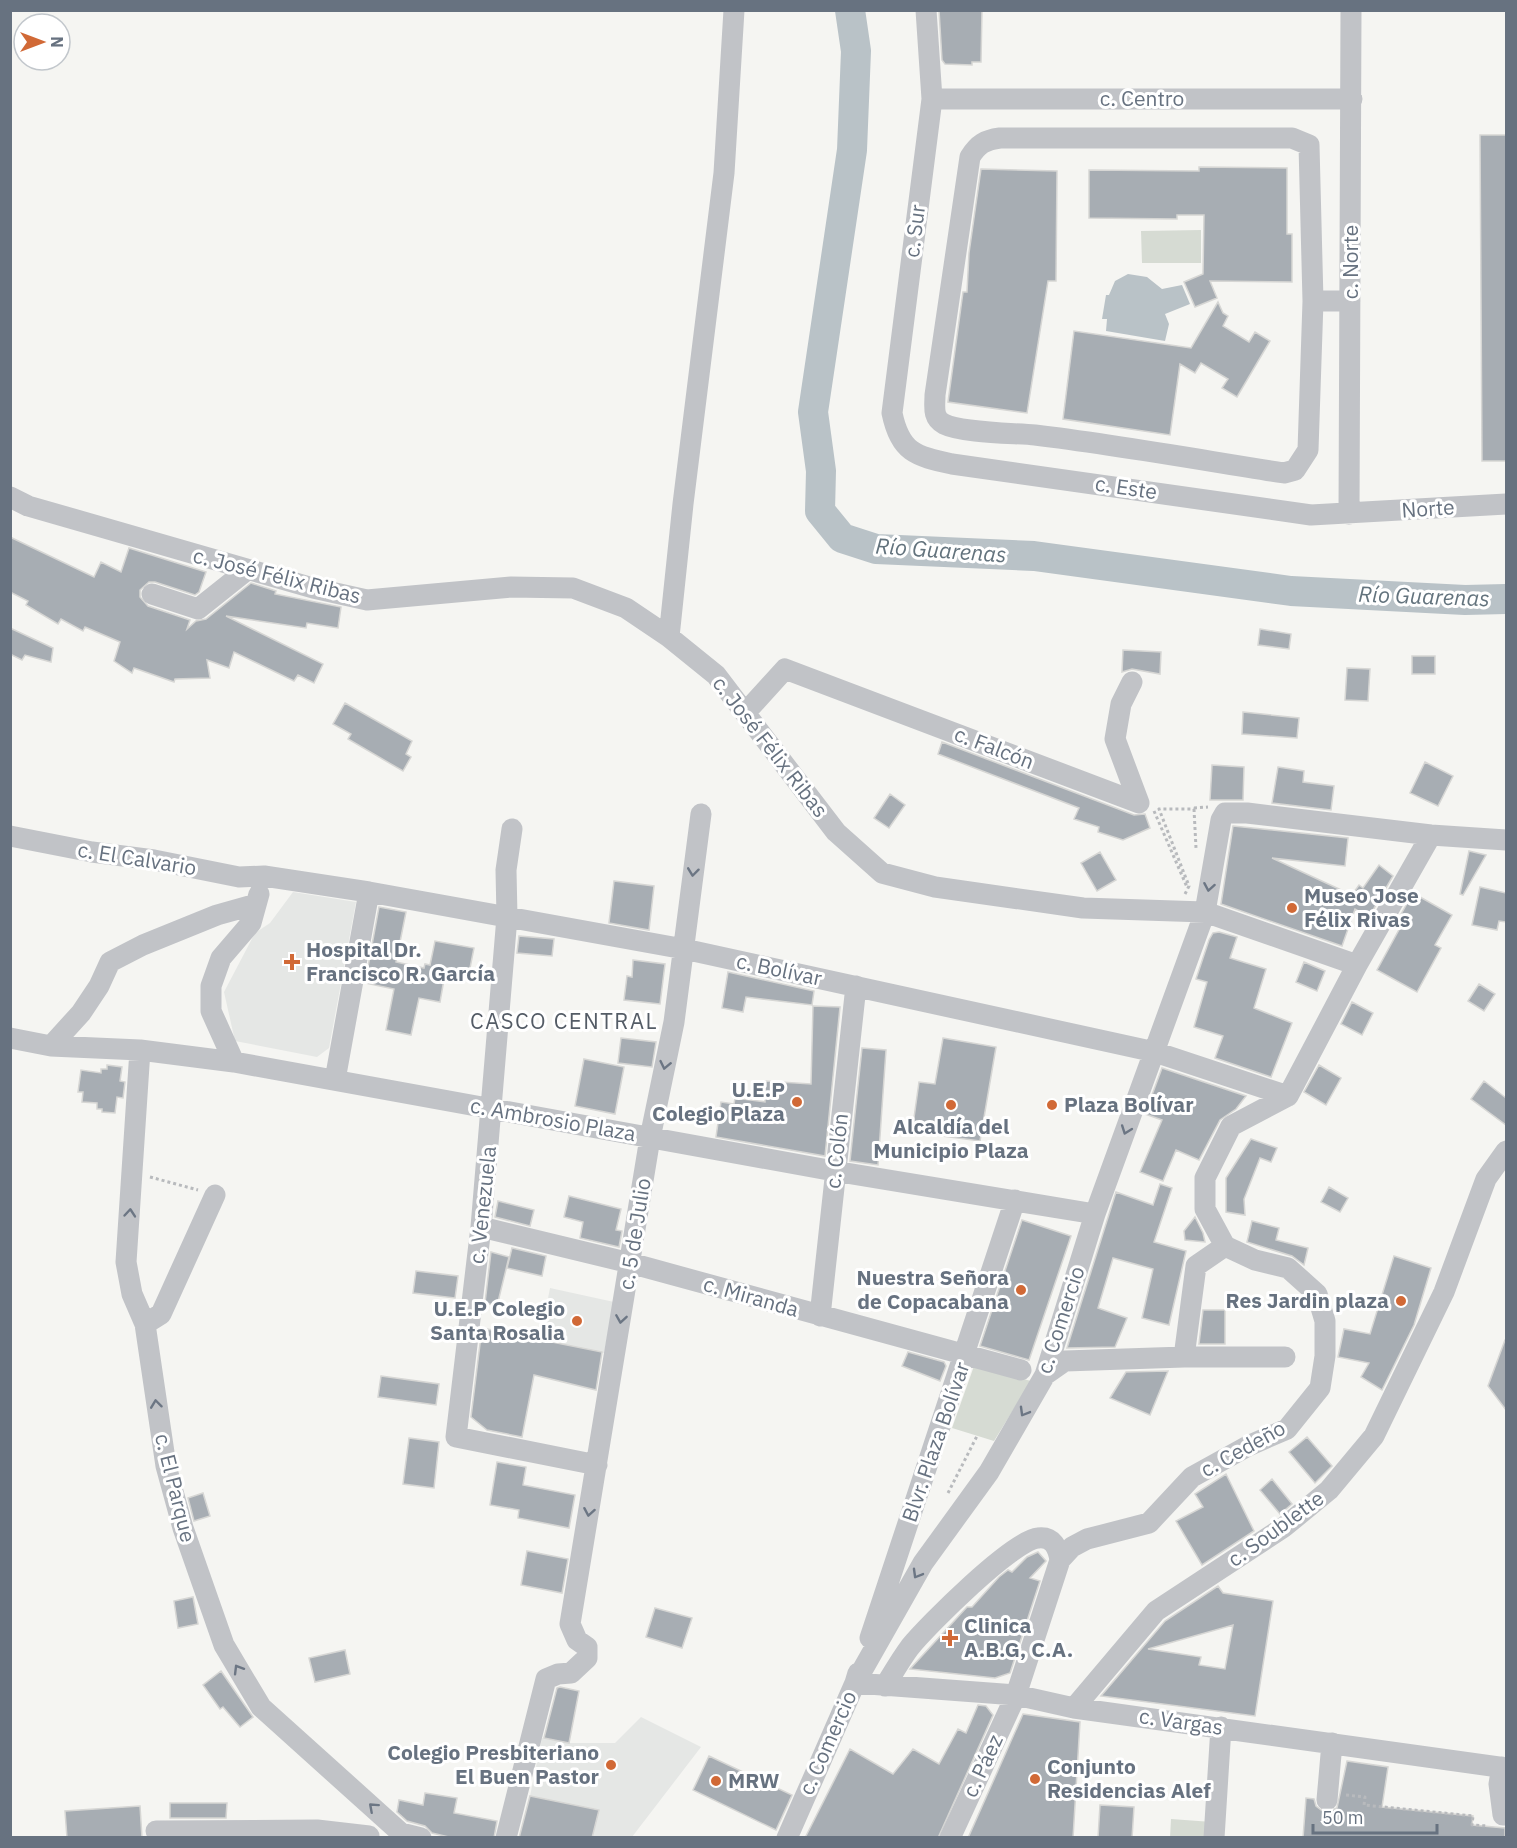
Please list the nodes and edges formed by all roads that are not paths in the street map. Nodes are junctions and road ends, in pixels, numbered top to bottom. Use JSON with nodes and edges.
{"nodes":[{"id":1,"x":734,"y":10,"type":"edge"},
{"id":2,"x":926,"y":10,"type":"edge"},
{"id":3,"x":1351,"y":10,"type":"edge"},
{"id":4,"x":932,"y":99,"type":"junction"},
{"id":5,"x":1352,"y":99,"type":"junction"},
{"id":6,"x":1313,"y":301,"type":"junction"},
{"id":7,"x":1350,"y":301,"type":"junction"},
{"id":8,"x":905,"y":448,"type":"joint"},
{"id":9,"x":10,"y":497,"type":"edge"},
{"id":10,"x":1506,"y":504,"type":"edge"},
{"id":11,"x":1349,"y":514,"type":"junction"},
{"id":12,"x":247,"y":570,"type":"junction"},
{"id":13,"x":152,"y":594,"type":"dead end"},
{"id":14,"x":669,"y":637,"type":"junction"},
{"id":15,"x":1132,"y":682,"type":"dead end"},
{"id":16,"x":745,"y":713,"type":"junction"},
{"id":17,"x":701,"y":814,"type":"dead end"},
{"id":18,"x":513,"y":829,"type":"dead end"},
{"id":19,"x":10,"y":836,"type":"edge"},
{"id":20,"x":1431,"y":836,"type":"junction"},
{"id":21,"x":1506,"y":840,"type":"edge"},
{"id":22,"x":264,"y":876,"type":"junction"},
{"id":23,"x":369,"y":892,"type":"junction"},
{"id":24,"x":256,"y":904,"type":"junction"},
{"id":25,"x":1205,"y":912,"type":"junction"},
{"id":26,"x":507,"y":918,"type":"junction"},
{"id":27,"x":684,"y":949,"type":"junction"},
{"id":28,"x":1357,"y":964,"type":"junction"},
{"id":29,"x":856,"y":986,"type":"junction"},
{"id":30,"x":10,"y":1038,"type":"edge"},
{"id":31,"x":51,"y":1046,"type":"junction"},
{"id":32,"x":140,"y":1050,"type":"junction"},
{"id":33,"x":1155,"y":1052,"type":"junction"},
{"id":34,"x":234,"y":1062,"type":"junction"},
{"id":35,"x":335,"y":1080,"type":"junction"},
{"id":36,"x":1288,"y":1096,"type":"junction"},
{"id":37,"x":492,"y":1110,"type":"junction"},
{"id":38,"x":650,"y":1138,"type":"junction"},
{"id":39,"x":1506,"y":1151,"type":"edge"},
{"id":40,"x":834,"y":1171,"type":"junction"},
{"id":41,"x":215,"y":1195,"type":"road end"},
{"id":42,"x":1015,"y":1200,"type":"junction"},
{"id":43,"x":1095,"y":1214,"type":"junction"},
{"id":44,"x":481,"y":1227,"type":"junction"},
{"id":45,"x":1225,"y":1246,"type":"junction"},
{"id":46,"x":630,"y":1263,"type":"junction"},
{"id":47,"x":820,"y":1316,"type":"junction"},
{"id":48,"x":145,"y":1324,"type":"junction"},
{"id":49,"x":965,"y":1355,"type":"junction"},
{"id":50,"x":1184,"y":1357,"type":"junction"},
{"id":51,"x":1285,"y":1357,"type":"dead end"},
{"id":52,"x":1021,"y":1370,"type":"dead end"},
{"id":53,"x":1045,"y":1375,"type":"junction"},
{"id":54,"x":597,"y":1465,"type":"junction"},
{"id":55,"x":1060,"y":1560,"type":"junction"},
{"id":56,"x":855,"y":1683,"type":"junction"},
{"id":57,"x":885,"y":1686,"type":"junction"},
{"id":58,"x":1016,"y":1695,"type":"junction"},
{"id":59,"x":1074,"y":1708,"type":"junction"},
{"id":60,"x":1221,"y":1727,"type":"junction"},
{"id":61,"x":1332,"y":1743,"type":"junction"},
{"id":62,"x":1505,"y":1770,"type":"edge"},
{"id":63,"x":1327,"y":1800,"type":"road end"},
{"id":64,"x":1500,"y":1819,"type":"edge"},
{"id":65,"x":156,"y":1831,"type":"dead end"},
{"id":66,"x":411,"y":1835,"type":"edge"},
{"id":67,"x":366,"y":1837,"type":"edge"},
{"id":68,"x":506,"y":1838,"type":"edge"},
{"id":69,"x":787,"y":1838,"type":"edge"},
{"id":70,"x":950,"y":1838,"type":"edge"},
{"id":71,"x":1214,"y":1838,"type":"edge"}],
"edges":[{"from":1,"to":14,"type":"street"},
{"from":2,"to":4,"type":"street","name":"c. Sur"},
{"from":3,"to":5,"type":"street","name":"c. Norte"},
{"from":4,"to":5,"type":"street","name":"c. Centro"},
{"from":4,"to":8,"type":"street","name":"c. Sur"},
{"from":5,"to":7,"type":"street","name":"c. Norte"},
{"from":6,"to":6,"type":"street"},
{"from":6,"to":7,"type":"street"},
{"from":7,"to":11,"type":"street","name":"c. Norte"},
{"from":8,"to":11,"type":"street","name":"c. Este"},
{"from":9,"to":12,"type":"street","name":"c. José Félix Ribas"},
{"from":10,"to":11,"type":"street","name":"Norte"},
{"from":12,"to":13,"type":"street"},
{"from":12,"to":14,"type":"street","name":"c. José Félix Ribas"},
{"from":14,"to":16,"type":"street","name":"c. José Félix Ribas"},
{"from":15,"to":16,"type":"street","name":"c. Falcón"},
{"from":16,"to":25,"type":"street","name":"c. José Félix Ribas"},
{"from":17,"to":27,"type":"street","name":"c. 5 de Julio","one_way":true},
{"from":18,"to":26,"type":"street","name":"c. Venezuela"},
{"from":19,"to":22,"type":"street","name":"c. El Calvario"},
{"from":20,"to":21,"type":"street"},
{"from":20,"to":25,"type":"street","name":"c. Comercio","one_way":true},
{"from":20,"to":28,"type":"street"},
{"from":22,"to":23,"type":"street","name":"c. Bolívar"},
{"from":22,"to":24,"type":"street"},
{"from":23,"to":26,"type":"street","name":"c. Bolívar"},
{"from":23,"to":35,"type":"street"},
{"from":24,"to":31,"type":"street"},
{"from":24,"to":34,"type":"street"},
{"from":25,"to":28,"type":"street","name":"c. José Félix Ribas"},
{"from":25,"to":33,"type":"street","name":"c. Comercio"},
{"from":26,"to":27,"type":"street","name":"c. Bolívar"},
{"from":26,"to":37,"type":"street","name":"c. Venezuela"},
{"from":27,"to":29,"type":"street","name":"c. Bolívar"},
{"from":27,"to":38,"type":"street","name":"c. 5 de Julio","one_way":true},
{"from":28,"to":36,"type":"street"},
{"from":29,"to":33,"type":"street","name":"c. Bolívar"},
{"from":29,"to":40,"type":"street","name":"c. Colón"},
{"from":30,"to":31,"type":"street","name":"c. Ambrosio Plaza"},
{"from":31,"to":32,"type":"street","name":"c. Ambrosio Plaza"},
{"from":32,"to":34,"type":"street","name":"c. Ambrosio Plaza"},
{"from":48,"to":32,"type":"street","name":"c. El Parque","one_way":true},
{"from":33,"to":36,"type":"street","name":"c. Bolívar"},
{"from":33,"to":43,"type":"street","name":"c. Comercio","one_way":true},
{"from":34,"to":35,"type":"street","name":"c. Ambrosio Plaza"},
{"from":35,"to":37,"type":"street","name":"c. Ambrosio Plaza"},
{"from":36,"to":45,"type":"street"},
{"from":37,"to":38,"type":"street","name":"c. Ambrosio Plaza"},
{"from":37,"to":44,"type":"street","name":"c. Venezuela"},
{"from":38,"to":40,"type":"street","name":"c. Ambrosio Plaza"},
{"from":38,"to":46,"type":"street","name":"c. 5 de Julio"},
{"from":39,"to":59,"type":"street","name":"c. Soublette"},
{"from":40,"to":42,"type":"street","name":"c. Ambrosio Plaza"},
{"from":40,"to":47,"type":"street","name":"c. Colón"},
{"from":41,"to":48,"type":"street"},
{"from":42,"to":43,"type":"street","name":"c. Ambrosio Plaza"},
{"from":42,"to":49,"type":"street","name":"Blvr. Plaza Bolívar"},
{"from":43,"to":53,"type":"street","name":"c. Comercio"},
{"from":44,"to":46,"type":"street","name":"c. Miranda"},
{"from":44,"to":54,"type":"street","name":"c. Venezuela"},
{"from":45,"to":50,"type":"street"},
{"from":45,"to":55,"type":"street","name":"c. Cedeño"},
{"from":46,"to":47,"type":"street","name":"c. Miranda"},
{"from":46,"to":54,"type":"street","name":"c. 5 de Julio","one_way":true},
{"from":47,"to":49,"type":"street","name":"c. Miranda"},
{"from":66,"to":48,"type":"street","name":"c. El Parque","one_way":true},
{"from":49,"to":52,"type":"street","name":"c. Miranda"},
{"from":49,"to":56,"type":"street","name":"Blvr. Plaza Bolívar"},
{"from":50,"to":51,"type":"street"},
{"from":50,"to":53,"type":"street"},
{"from":53,"to":56,"type":"street","name":"c. Comercio","one_way":true},
{"from":54,"to":68,"type":"street","name":"c. 5 de Julio","one_way":true},
{"from":55,"to":57,"type":"street"},
{"from":55,"to":58,"type":"street"},
{"from":56,"to":57,"type":"street","name":"c. Vargas"},
{"from":56,"to":69,"type":"street","name":"c. Comercio"},
{"from":57,"to":58,"type":"street","name":"c. Vargas"},
{"from":58,"to":59,"type":"street","name":"c. Vargas"},
{"from":58,"to":70,"type":"street","name":"c. Páez"},
{"from":59,"to":60,"type":"street","name":"c. Vargas"},
{"from":60,"to":61,"type":"street","name":"c. Vargas"},
{"from":60,"to":71,"type":"street"},
{"from":61,"to":62,"type":"street","name":"c. Vargas"},
{"from":61,"to":63,"type":"street"},
{"from":62,"to":64,"type":"street"},
{"from":65,"to":67,"type":"street"},
{"from":66,"to":67,"type":"street"}]}
